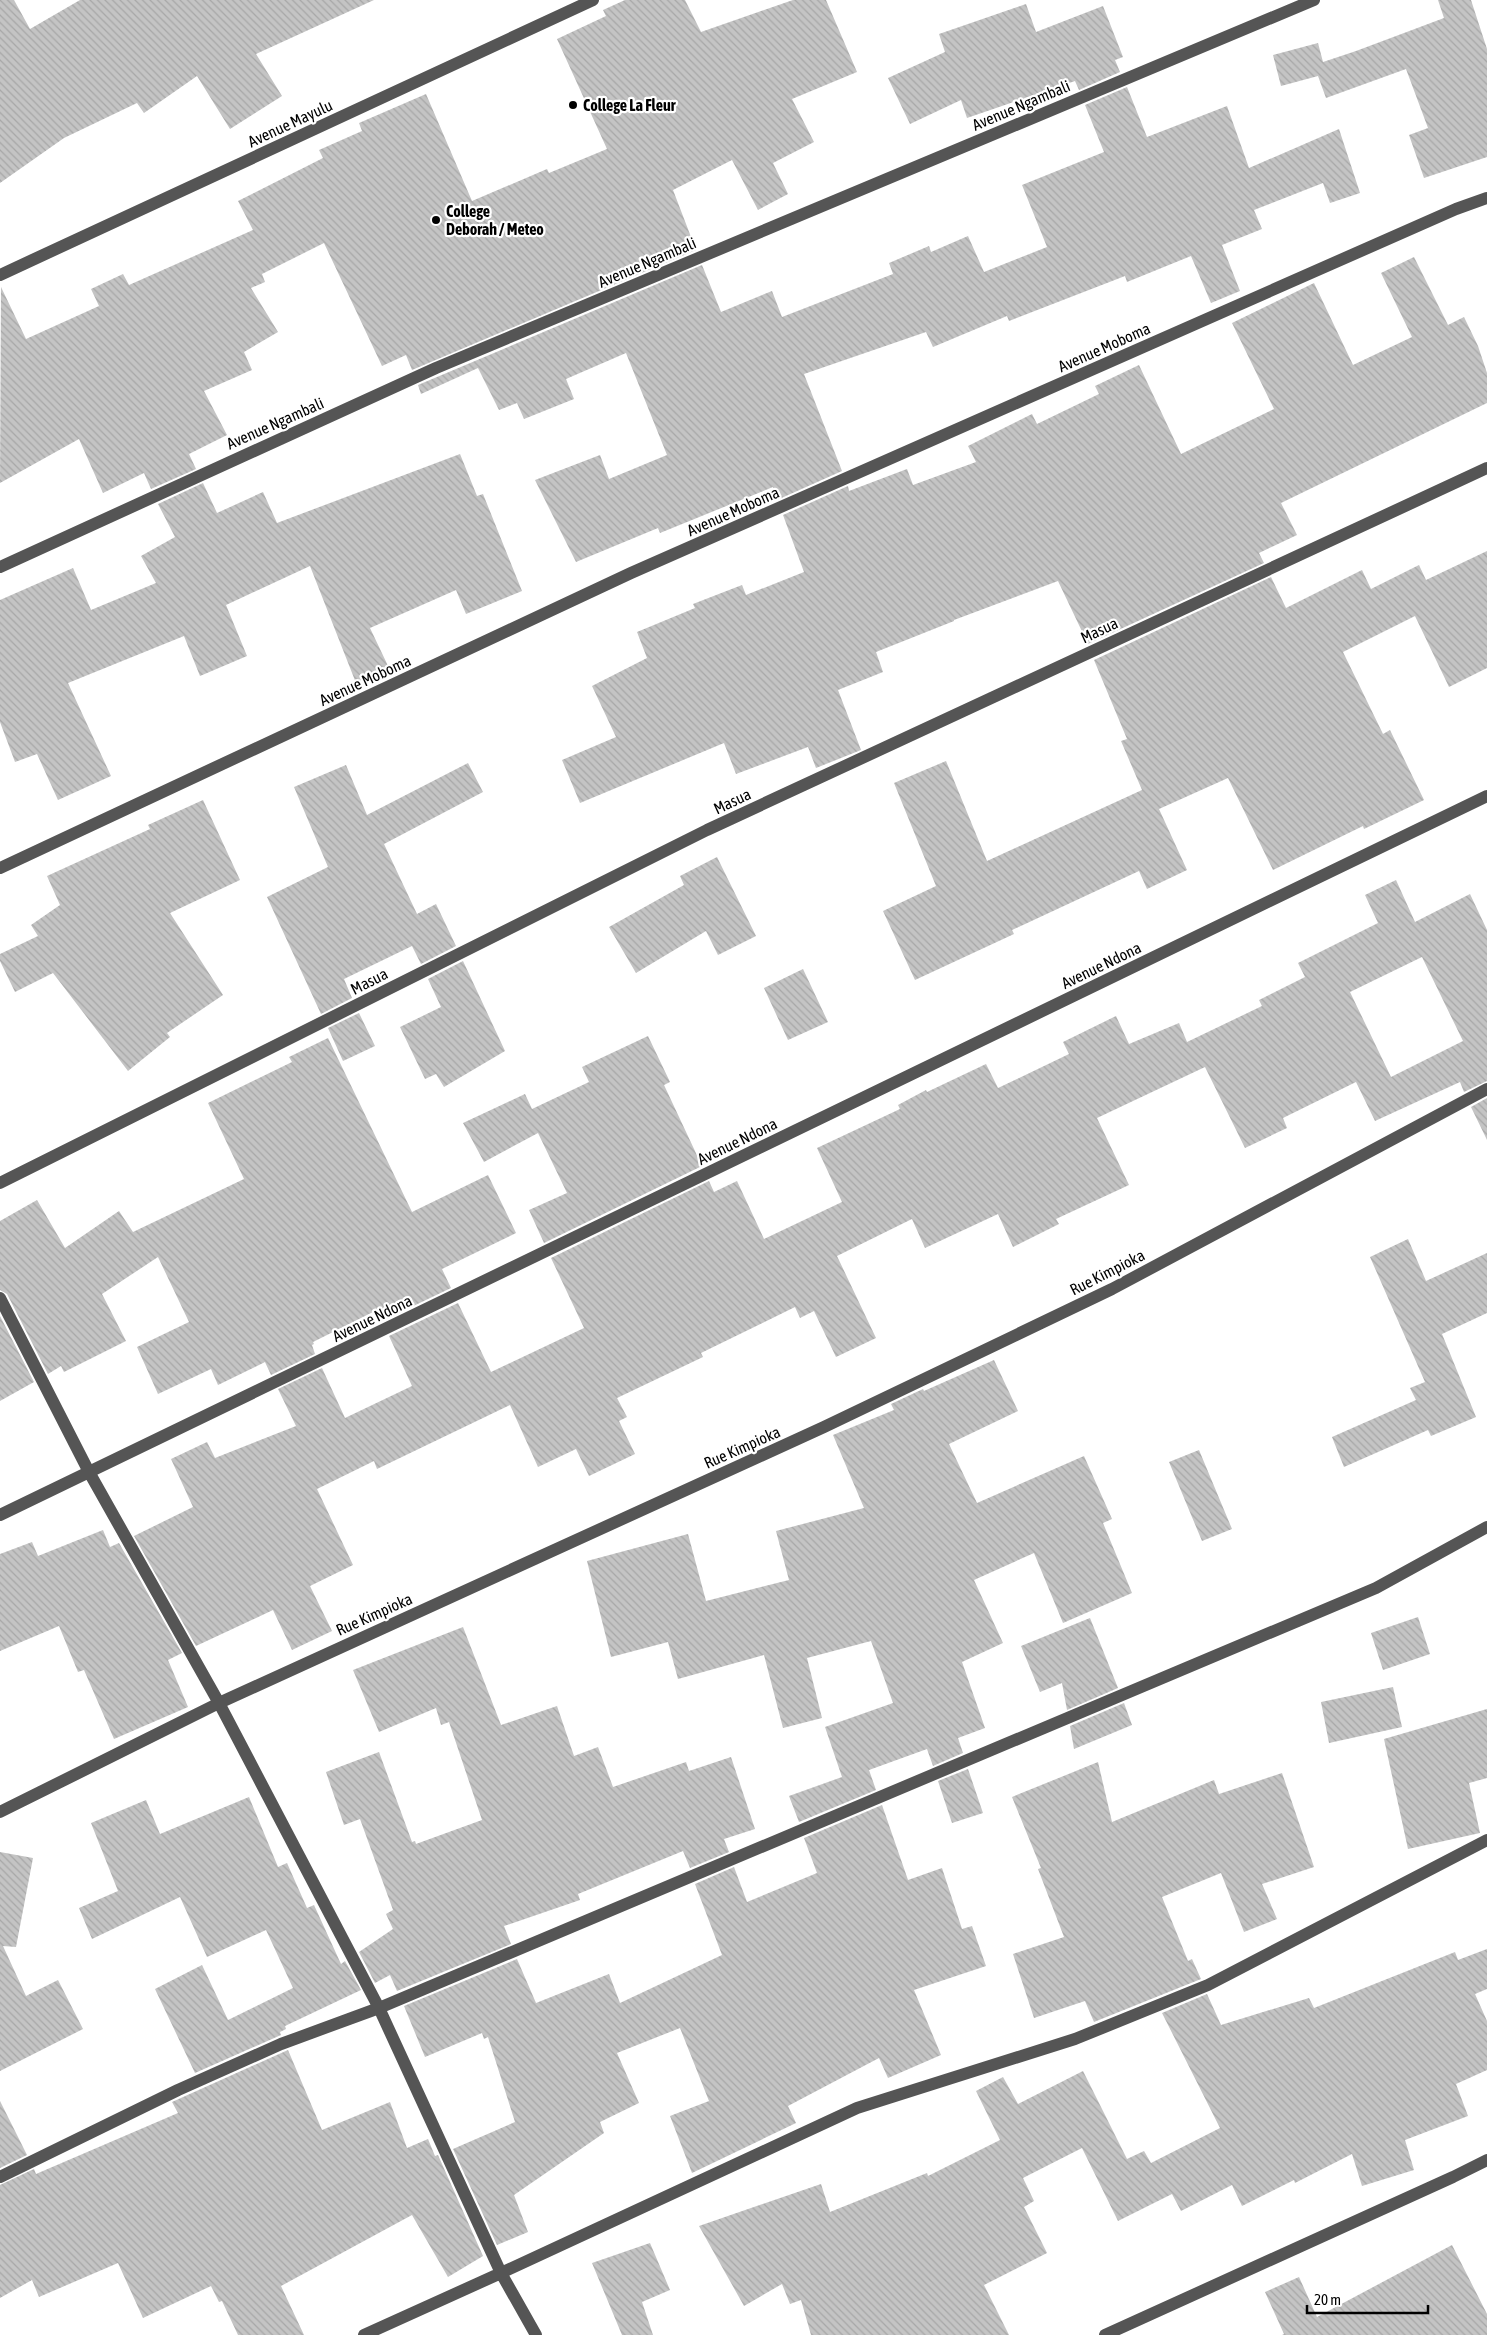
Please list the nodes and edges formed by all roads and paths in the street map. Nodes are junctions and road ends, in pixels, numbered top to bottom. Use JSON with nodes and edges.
{"nodes":[{"id":1,"x":593,"y":0,"type":"edge"},
{"id":2,"x":1314,"y":0,"type":"edge"},
{"id":3,"x":1487,"y":198,"type":"edge"},
{"id":4,"x":0,"y":275,"type":"edge"},
{"id":5,"x":1487,"y":468,"type":"edge"},
{"id":6,"x":0,"y":567,"type":"edge"},
{"id":7,"x":1487,"y":796,"type":"edge"},
{"id":8,"x":0,"y":868,"type":"edge"},
{"id":9,"x":1487,"y":1089,"type":"edge"},
{"id":10,"x":0,"y":1183,"type":"edge"},
{"id":11,"x":0,"y":1298,"type":"edge"},
{"id":12,"x":90,"y":1472,"type":"junction"},
{"id":13,"x":0,"y":1515,"type":"edge"},
{"id":14,"x":1487,"y":1527,"type":"edge"},
{"id":15,"x":219,"y":1703,"type":"junction"},
{"id":16,"x":0,"y":1812,"type":"edge"},
{"id":17,"x":1487,"y":1840,"type":"edge"},
{"id":18,"x":379,"y":2008,"type":"junction"},
{"id":19,"x":1487,"y":2160,"type":"edge"},
{"id":20,"x":0,"y":2178,"type":"edge"},
{"id":21,"x":501,"y":2274,"type":"junction"},
{"id":22,"x":364,"y":2335,"type":"edge"},
{"id":23,"x":536,"y":2335,"type":"edge"},
{"id":24,"x":1105,"y":2335,"type":"edge"}],
"edges":[{"from":1,"to":4,"type":"street","name":"Avenue Mayulu"},
{"from":2,"to":6,"type":"street","name":"Avenue Ngambali"},
{"from":3,"to":8,"type":"street","name":"Avenue Moboma"},
{"from":5,"to":10,"type":"street","name":"Masua"},
{"from":7,"to":12,"type":"street","name":"Avenue Ndona"},
{"from":9,"to":15,"type":"street","name":"Rue Kimpioka"},
{"from":11,"to":12,"type":"street"},
{"from":12,"to":13,"type":"street","name":"Avenue Ndona"},
{"from":12,"to":15,"type":"street"},
{"from":14,"to":18,"type":"street"},
{"from":15,"to":16,"type":"street","name":"Rue Kimpioka"},
{"from":15,"to":18,"type":"street"},
{"from":17,"to":21,"type":"street"},
{"from":18,"to":20,"type":"street"},
{"from":18,"to":21,"type":"street"},
{"from":19,"to":24,"type":"street"},
{"from":21,"to":22,"type":"street"},
{"from":21,"to":23,"type":"street"}]}
